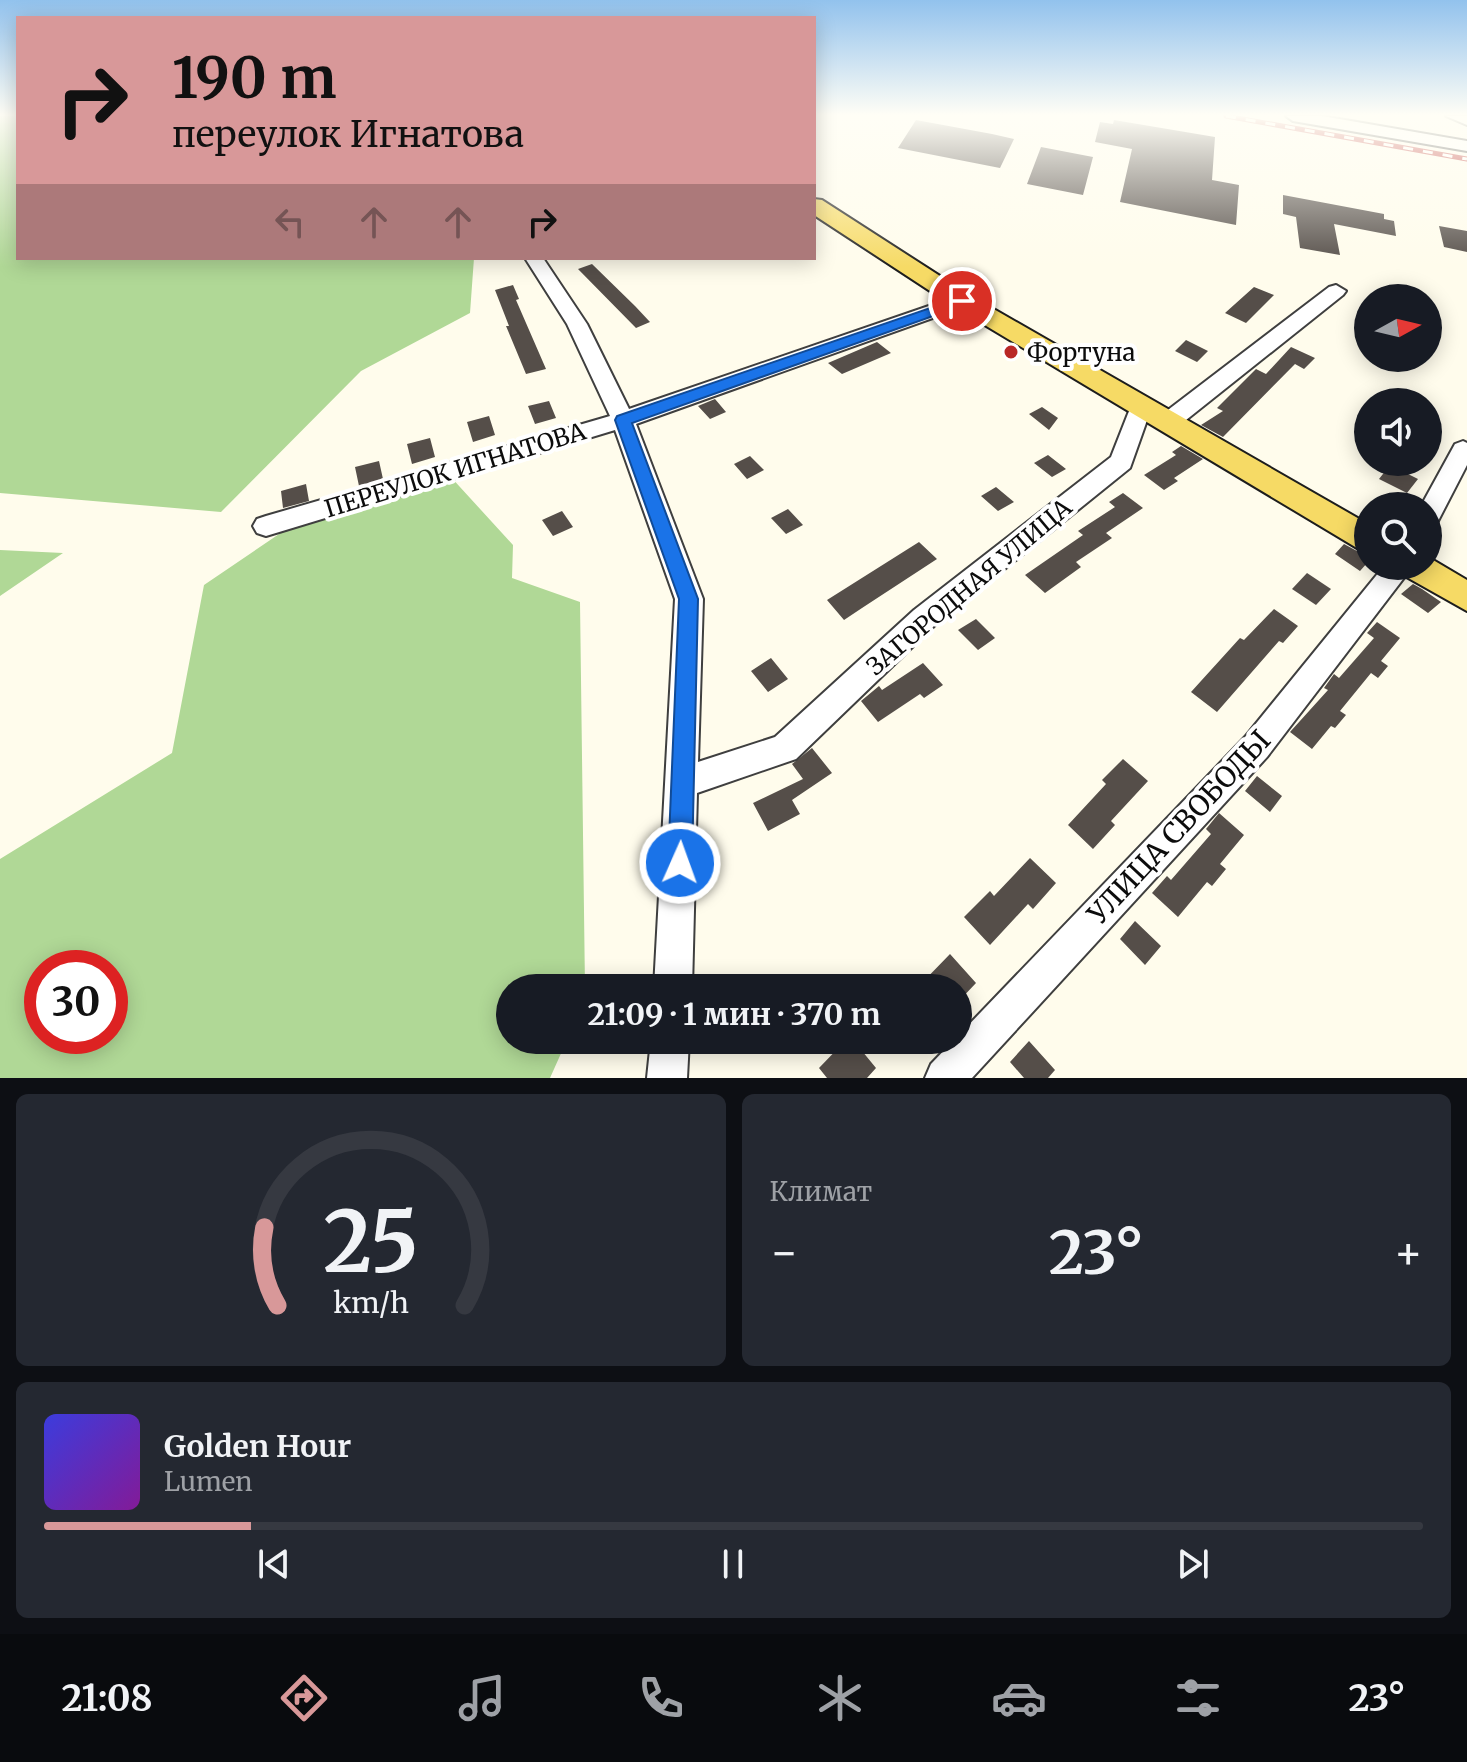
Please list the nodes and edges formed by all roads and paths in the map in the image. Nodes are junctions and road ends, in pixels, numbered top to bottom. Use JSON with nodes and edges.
{"nodes":[{"id":1,"x":816,"y":206,"type":"edge"},
{"id":2,"x":535,"y":260,"type":"edge"},
{"id":3,"x":1336,"y":291,"type":"dead end"},
{"id":4,"x":962,"y":301,"type":"junction"},
{"id":5,"x":1141,"y":406,"type":"junction"},
{"id":6,"x":623,"y":420,"type":"junction"},
{"id":7,"x":1168,"y":422,"type":"junction"},
{"id":8,"x":1463,"y":450,"type":"dead end"},
{"id":9,"x":1441,"y":492,"type":"edge"},
{"id":10,"x":266,"y":526,"type":"dead end"},
{"id":11,"x":1354,"y":531,"type":"edge"},
{"id":12,"x":1389,"y":580,"type":"edge"},
{"id":13,"x":1438,"y":580,"type":"edge"},
{"id":14,"x":1467,"y":597,"type":"edge"},
{"id":15,"x":683,"y":782,"type":"junction"},
{"id":16,"x":674,"y":974,"type":"edge"},
{"id":17,"x":669,"y":1054,"type":"edge"},
{"id":18,"x":667,"y":1078,"type":"edge"},
{"id":19,"x":945,"y":1078,"type":"edge"}],
"edges":[{"from":1,"to":4,"type":"main road"},
{"from":2,"to":6,"type":"street"},
{"from":3,"to":7,"type":"street"},
{"from":4,"to":5,"type":"main road"},
{"from":4,"to":6,"type":"street","name":"ПЕРЕУЛОК ИГНАТОВА"},
{"from":5,"to":7,"type":"main road"},
{"from":5,"to":15,"type":"street","name":"ЗАГОРОДНАЯ УЛИЦА"},
{"from":6,"to":10,"type":"street","name":"ПЕРЕУЛОК ИГНАТОВА"},
{"from":6,"to":15,"type":"street"},
{"from":7,"to":11,"type":"main road"},
{"from":8,"to":9,"type":"street"},
{"from":12,"to":19,"type":"street","name":"УЛИЦА СВОБОДЫ"},
{"from":13,"to":14,"type":"main road"},
{"from":15,"to":16,"type":"street"},
{"from":17,"to":18,"type":"street"}]}
